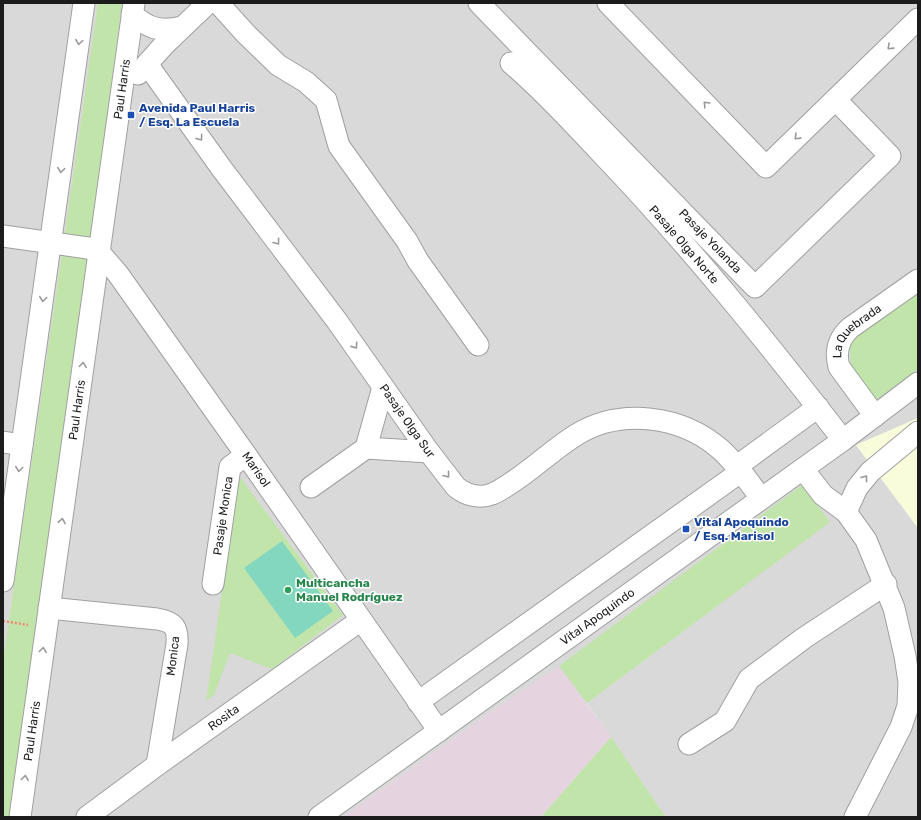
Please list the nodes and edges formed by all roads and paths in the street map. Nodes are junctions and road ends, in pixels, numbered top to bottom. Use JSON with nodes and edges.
{"nodes":[{"id":1,"x":84,"y":3,"type":"edge"},
{"id":2,"x":208,"y":3,"type":"edge"},
{"id":3,"x":218,"y":3,"type":"edge"},
{"id":4,"x":479,"y":3,"type":"edge"},
{"id":5,"x":608,"y":3,"type":"edge"},
{"id":6,"x":910,"y":3,"type":"edge"},
{"id":7,"x":133,"y":9,"type":"edge"},
{"id":8,"x":918,"y":11,"type":"edge"},
{"id":9,"x":918,"y":19,"type":"edge"},
{"id":10,"x":182,"y":27,"type":"junction"},
{"id":11,"x":511,"y":63,"type":"dead end"},
{"id":12,"x":147,"y":64,"type":"junction"},
{"id":13,"x":120,"y":96,"type":"junction"},
{"id":14,"x":836,"y":100,"type":"junction"},
{"id":15,"x":3,"y":236,"type":"edge"},
{"id":16,"x":51,"y":242,"type":"junction"},
{"id":17,"x":99,"y":252,"type":"junction"},
{"id":18,"x":918,"y":280,"type":"edge"},
{"id":19,"x":478,"y":345,"type":"dead end"},
{"id":20,"x":918,"y":383,"type":"edge"},
{"id":21,"x":383,"y":387,"type":"junction"},
{"id":22,"x":918,"y":400,"type":"edge"},
{"id":23,"x":818,"y":407,"type":"junction"},
{"id":24,"x":876,"y":416,"type":"junction"},
{"id":25,"x":918,"y":432,"type":"edge"},
{"id":26,"x":843,"y":440,"type":"junction"},
{"id":27,"x":12,"y":443,"type":"edge"},
{"id":28,"x":366,"y":448,"type":"junction"},
{"id":29,"x":429,"y":452,"type":"junction"},
{"id":30,"x":246,"y":455,"type":"junction"},
{"id":31,"x":739,"y":468,"type":"junction"},
{"id":32,"x":802,"y":469,"type":"junction"},
{"id":33,"x":311,"y":487,"type":"dead end"},
{"id":34,"x":761,"y":498,"type":"junction"},
{"id":35,"x":846,"y":512,"type":"junction"},
{"id":36,"x":3,"y":581,"type":"edge"},
{"id":37,"x":213,"y":584,"type":"dead end"},
{"id":38,"x":886,"y":584,"type":"junction"},
{"id":39,"x":49,"y":608,"type":"junction"},
{"id":40,"x":361,"y":620,"type":"junction"},
{"id":41,"x":418,"y":702,"type":"junction"},
{"id":42,"x":439,"y":730,"type":"junction"},
{"id":43,"x":689,"y":744,"type":"dead end"},
{"id":44,"x":157,"y":765,"type":"junction"},
{"id":45,"x":20,"y":817,"type":"edge"},
{"id":46,"x":87,"y":817,"type":"edge"},
{"id":47,"x":318,"y":817,"type":"edge"},
{"id":48,"x":855,"y":817,"type":"edge"}],
"edges":[{"from":1,"to":16,"type":"street","one_way":true},
{"from":2,"to":10,"type":"street"},
{"from":3,"to":19,"type":"street"},
{"from":4,"to":14,"type":"street","name":"Pasaje Yolanda"},
{"from":14,"to":5,"type":"street","one_way":true},
{"from":6,"to":8,"type":"street"},
{"from":7,"to":10,"type":"street"},
{"from":7,"to":13,"type":"street","name":"Paul Harris"},
{"from":9,"to":14,"type":"street","one_way":true},
{"from":10,"to":12,"type":"street"},
{"from":11,"to":23,"type":"street","name":"Pasaje Olga Norte"},
{"from":12,"to":13,"type":"street"},
{"from":12,"to":21,"type":"street","name":"Pasaje Olga Sur","one_way":true},
{"from":13,"to":17,"type":"street","name":"Paul Harris"},
{"from":15,"to":16,"type":"street"},
{"from":16,"to":17,"type":"street"},
{"from":16,"to":27,"type":"street","one_way":true},
{"from":17,"to":30,"type":"street","name":"Marisol"},
{"from":39,"to":17,"type":"street","name":"Paul Harris","one_way":true},
{"from":18,"to":24,"type":"street","name":"La Quebrada"},
{"from":20,"to":24,"type":"street","name":"Vital Apoquindo"},
{"from":21,"to":28,"type":"street"},
{"from":21,"to":29,"type":"street","name":"Pasaje Olga Sur"},
{"from":22,"to":24,"type":"street","name":"Vital Apoquindo"},
{"from":23,"to":26,"type":"street","name":"Pasaje Olga Norte"},
{"from":23,"to":31,"type":"street"},
{"from":24,"to":26,"type":"street","name":"Vital Apoquindo"},
{"from":35,"to":25,"type":"street","one_way":true},
{"from":26,"to":32,"type":"street","name":"Vital Apoquindo"},
{"from":27,"to":36,"type":"street","one_way":true},
{"from":28,"to":29,"type":"street"},
{"from":28,"to":33,"type":"street"},
{"from":29,"to":31,"type":"street","name":"Pasaje Olga Sur","one_way":true},
{"from":30,"to":37,"type":"street","name":"Pasaje Monica"},
{"from":30,"to":40,"type":"street","name":"Marisol"},
{"from":31,"to":34,"type":"street","name":"Pasaje Olga Sur"},
{"from":31,"to":41,"type":"street"},
{"from":32,"to":34,"type":"street","name":"Vital Apoquindo"},
{"from":32,"to":35,"type":"street"},
{"from":34,"to":42,"type":"street","name":"Vital Apoquindo"},
{"from":35,"to":38,"type":"street"},
{"from":38,"to":43,"type":"street"},
{"from":38,"to":48,"type":"street"},
{"from":39,"to":44,"type":"street","name":"Monica"},
{"from":45,"to":39,"type":"street","name":"Paul Harris","one_way":true},
{"from":40,"to":41,"type":"street","name":"Marisol"},
{"from":40,"to":44,"type":"street","name":"Rosita"},
{"from":41,"to":42,"type":"street","name":"Marisol"},
{"from":42,"to":47,"type":"street","name":"Vital Apoquindo"},
{"from":44,"to":46,"type":"street","name":"Rosita"}]}
